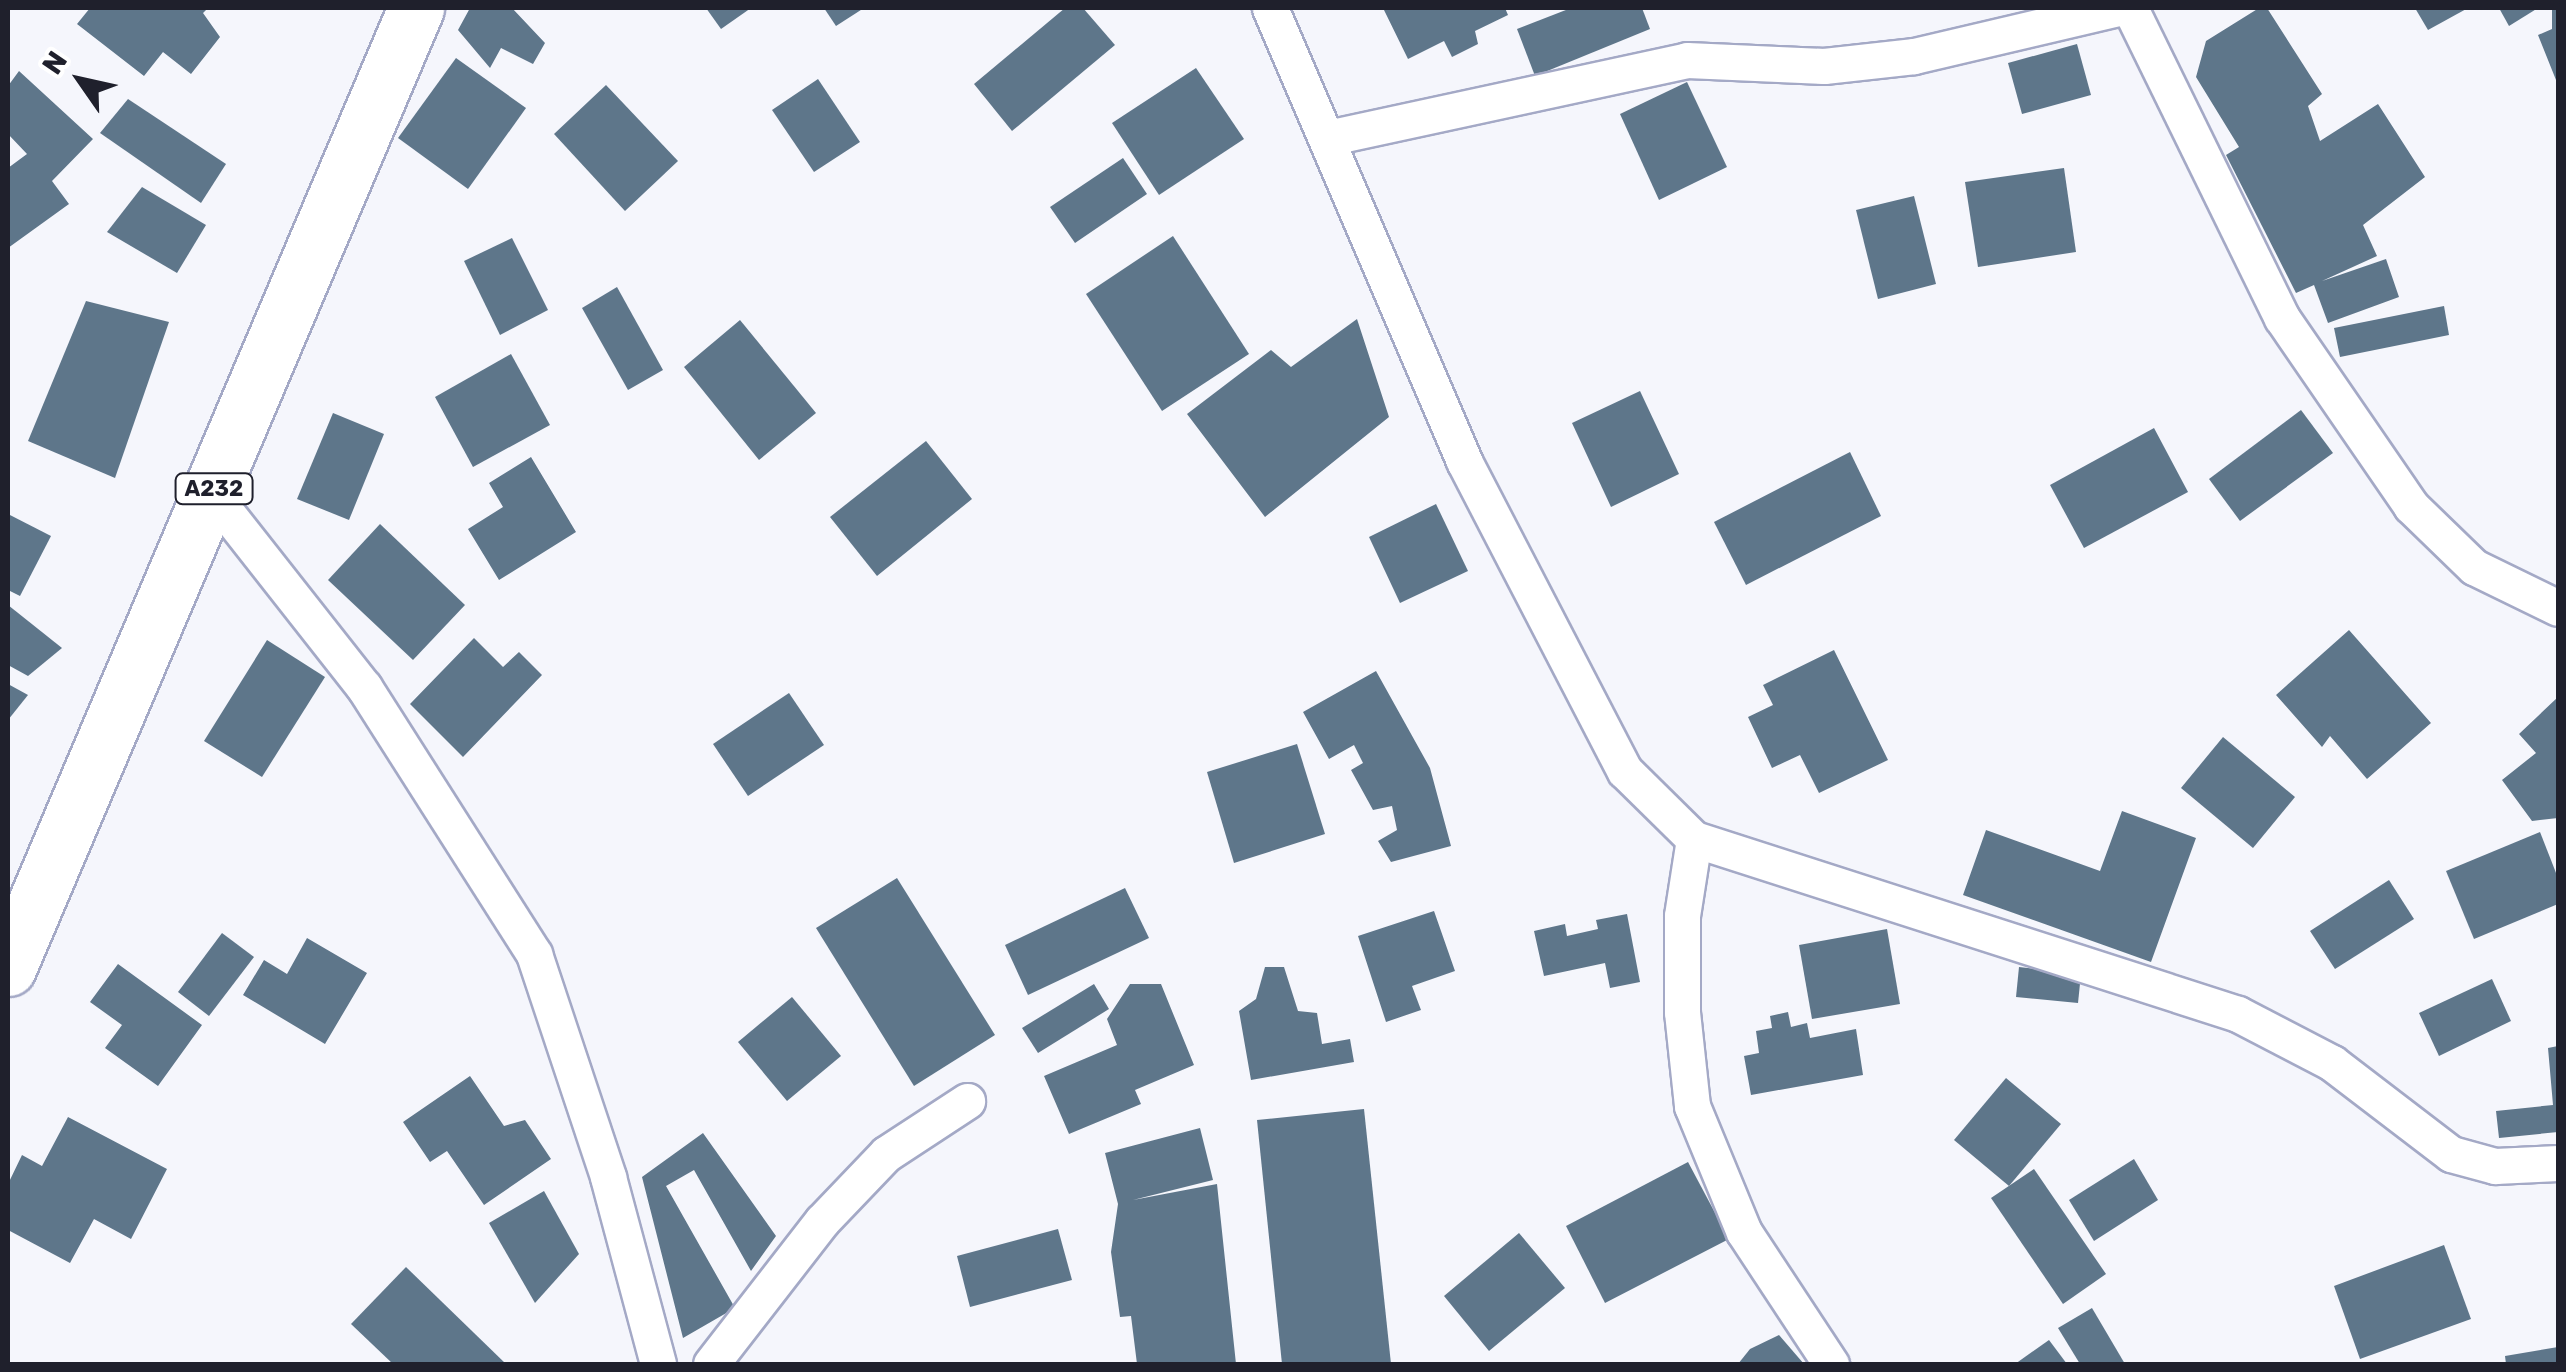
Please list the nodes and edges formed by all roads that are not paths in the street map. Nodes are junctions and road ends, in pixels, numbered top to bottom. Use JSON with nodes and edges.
{"nodes":[{"id":1,"x":416,"y":8,"type":"edge"},
{"id":2,"x":1270,"y":8,"type":"edge"},
{"id":3,"x":2119,"y":8,"type":"edge"},
{"id":4,"x":2130,"y":8,"type":"edge"},
{"id":5,"x":1327,"y":138,"type":"junction"},
{"id":6,"x":212,"y":494,"type":"junction"},
{"id":7,"x":2558,"y":608,"type":"edge"},
{"id":8,"x":1694,"y":839,"type":"junction"},
{"id":9,"x":8,"y":968,"type":"edge"},
{"id":10,"x":967,"y":1100,"type":"dead end"},
{"id":11,"x":2558,"y":1163,"type":"edge"},
{"id":12,"x":658,"y":1364,"type":"edge"},
{"id":13,"x":711,"y":1364,"type":"edge"},
{"id":14,"x":1830,"y":1364,"type":"edge"}],
"edges":[{"from":1,"to":6,"type":"main road","number":"A232"},
{"from":2,"to":5,"type":"street"},
{"from":3,"to":5,"type":"street"},
{"from":4,"to":7,"type":"street"},
{"from":5,"to":8,"type":"street"},
{"from":6,"to":9,"type":"main road","number":"A232"},
{"from":6,"to":12,"type":"street"},
{"from":8,"to":11,"type":"street"},
{"from":8,"to":14,"type":"street"},
{"from":10,"to":13,"type":"street"}]}
